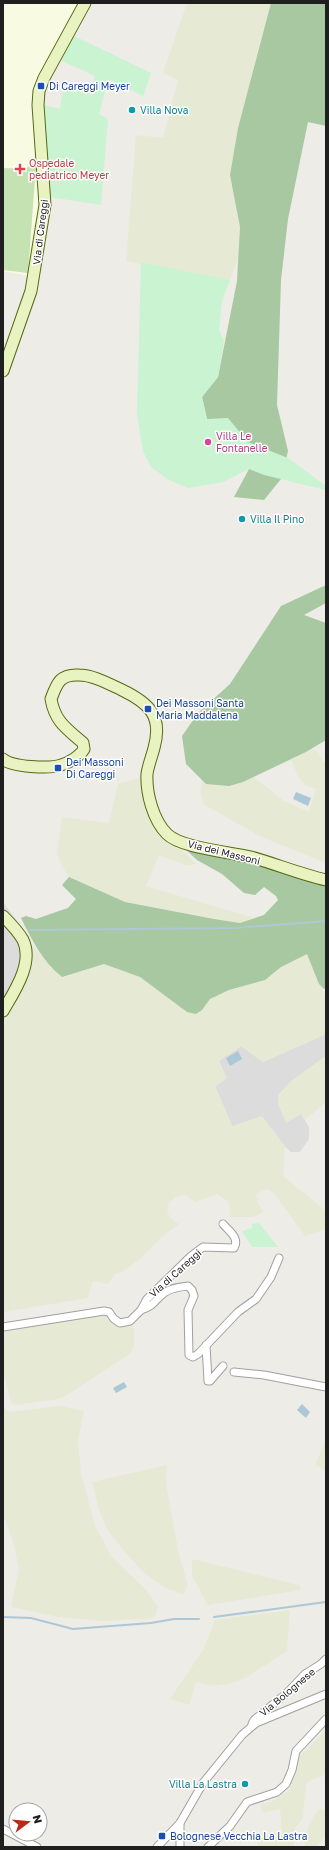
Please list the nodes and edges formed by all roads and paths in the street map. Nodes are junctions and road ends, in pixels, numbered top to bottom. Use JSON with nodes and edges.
{"nodes":[{"id":1,"x":85,"y":3,"type":"edge"},
{"id":2,"x":3,"y":371,"type":"edge"},
{"id":3,"x":3,"y":759,"type":"edge"},
{"id":4,"x":326,"y":880,"type":"edge"},
{"id":5,"x":3,"y":916,"type":"edge"},
{"id":6,"x":3,"y":1011,"type":"edge"},
{"id":7,"x":223,"y":1224,"type":"dead end"},
{"id":8,"x":279,"y":1258,"type":"dead end"},
{"id":9,"x":141,"y":1310,"type":"junction"},
{"id":10,"x":3,"y":1327,"type":"edge"},
{"id":11,"x":206,"y":1345,"type":"junction"},
{"id":12,"x":223,"y":1366,"type":"dead end"},
{"id":13,"x":234,"y":1372,"type":"dead end"},
{"id":14,"x":326,"y":1387,"type":"edge"},
{"id":15,"x":326,"y":1659,"type":"edge"},
{"id":16,"x":326,"y":1694,"type":"edge"},
{"id":17,"x":326,"y":1719,"type":"edge"},
{"id":18,"x":249,"y":1728,"type":"junction"},
{"id":19,"x":180,"y":1823,"type":"junction"},
{"id":20,"x":3,"y":1829,"type":"edge"},
{"id":21,"x":37,"y":1847,"type":"edge"},
{"id":22,"x":157,"y":1847,"type":"edge"},
{"id":23,"x":180,"y":1847,"type":"edge"},
{"id":24,"x":208,"y":1847,"type":"edge"}],
"edges":[{"from":1,"to":2,"type":"street","name":"Via di Careggi"},
{"from":3,"to":4,"type":"street","name":"Via dei Massoni"},
{"from":5,"to":6,"type":"street"},
{"from":7,"to":9,"type":"street","name":"Via di Careggi"},
{"from":8,"to":11,"type":"street","name":"Via di Careggi"},
{"from":9,"to":10,"type":"street","name":"Via di Careggi"},
{"from":9,"to":11,"type":"street","name":"Via di Careggi"},
{"from":11,"to":12,"type":"street"},
{"from":13,"to":14,"type":"street"},
{"from":15,"to":18,"type":"street","name":"Via Bolognese"},
{"from":16,"to":18,"type":"street","name":"Via Bolognese"},
{"from":17,"to":24,"type":"street"},
{"from":18,"to":19,"type":"street","name":"Via Bolognese"},
{"from":19,"to":22,"type":"street","name":"Via Bolognese"},
{"from":19,"to":23,"type":"street"},
{"from":20,"to":21,"type":"street"}]}
